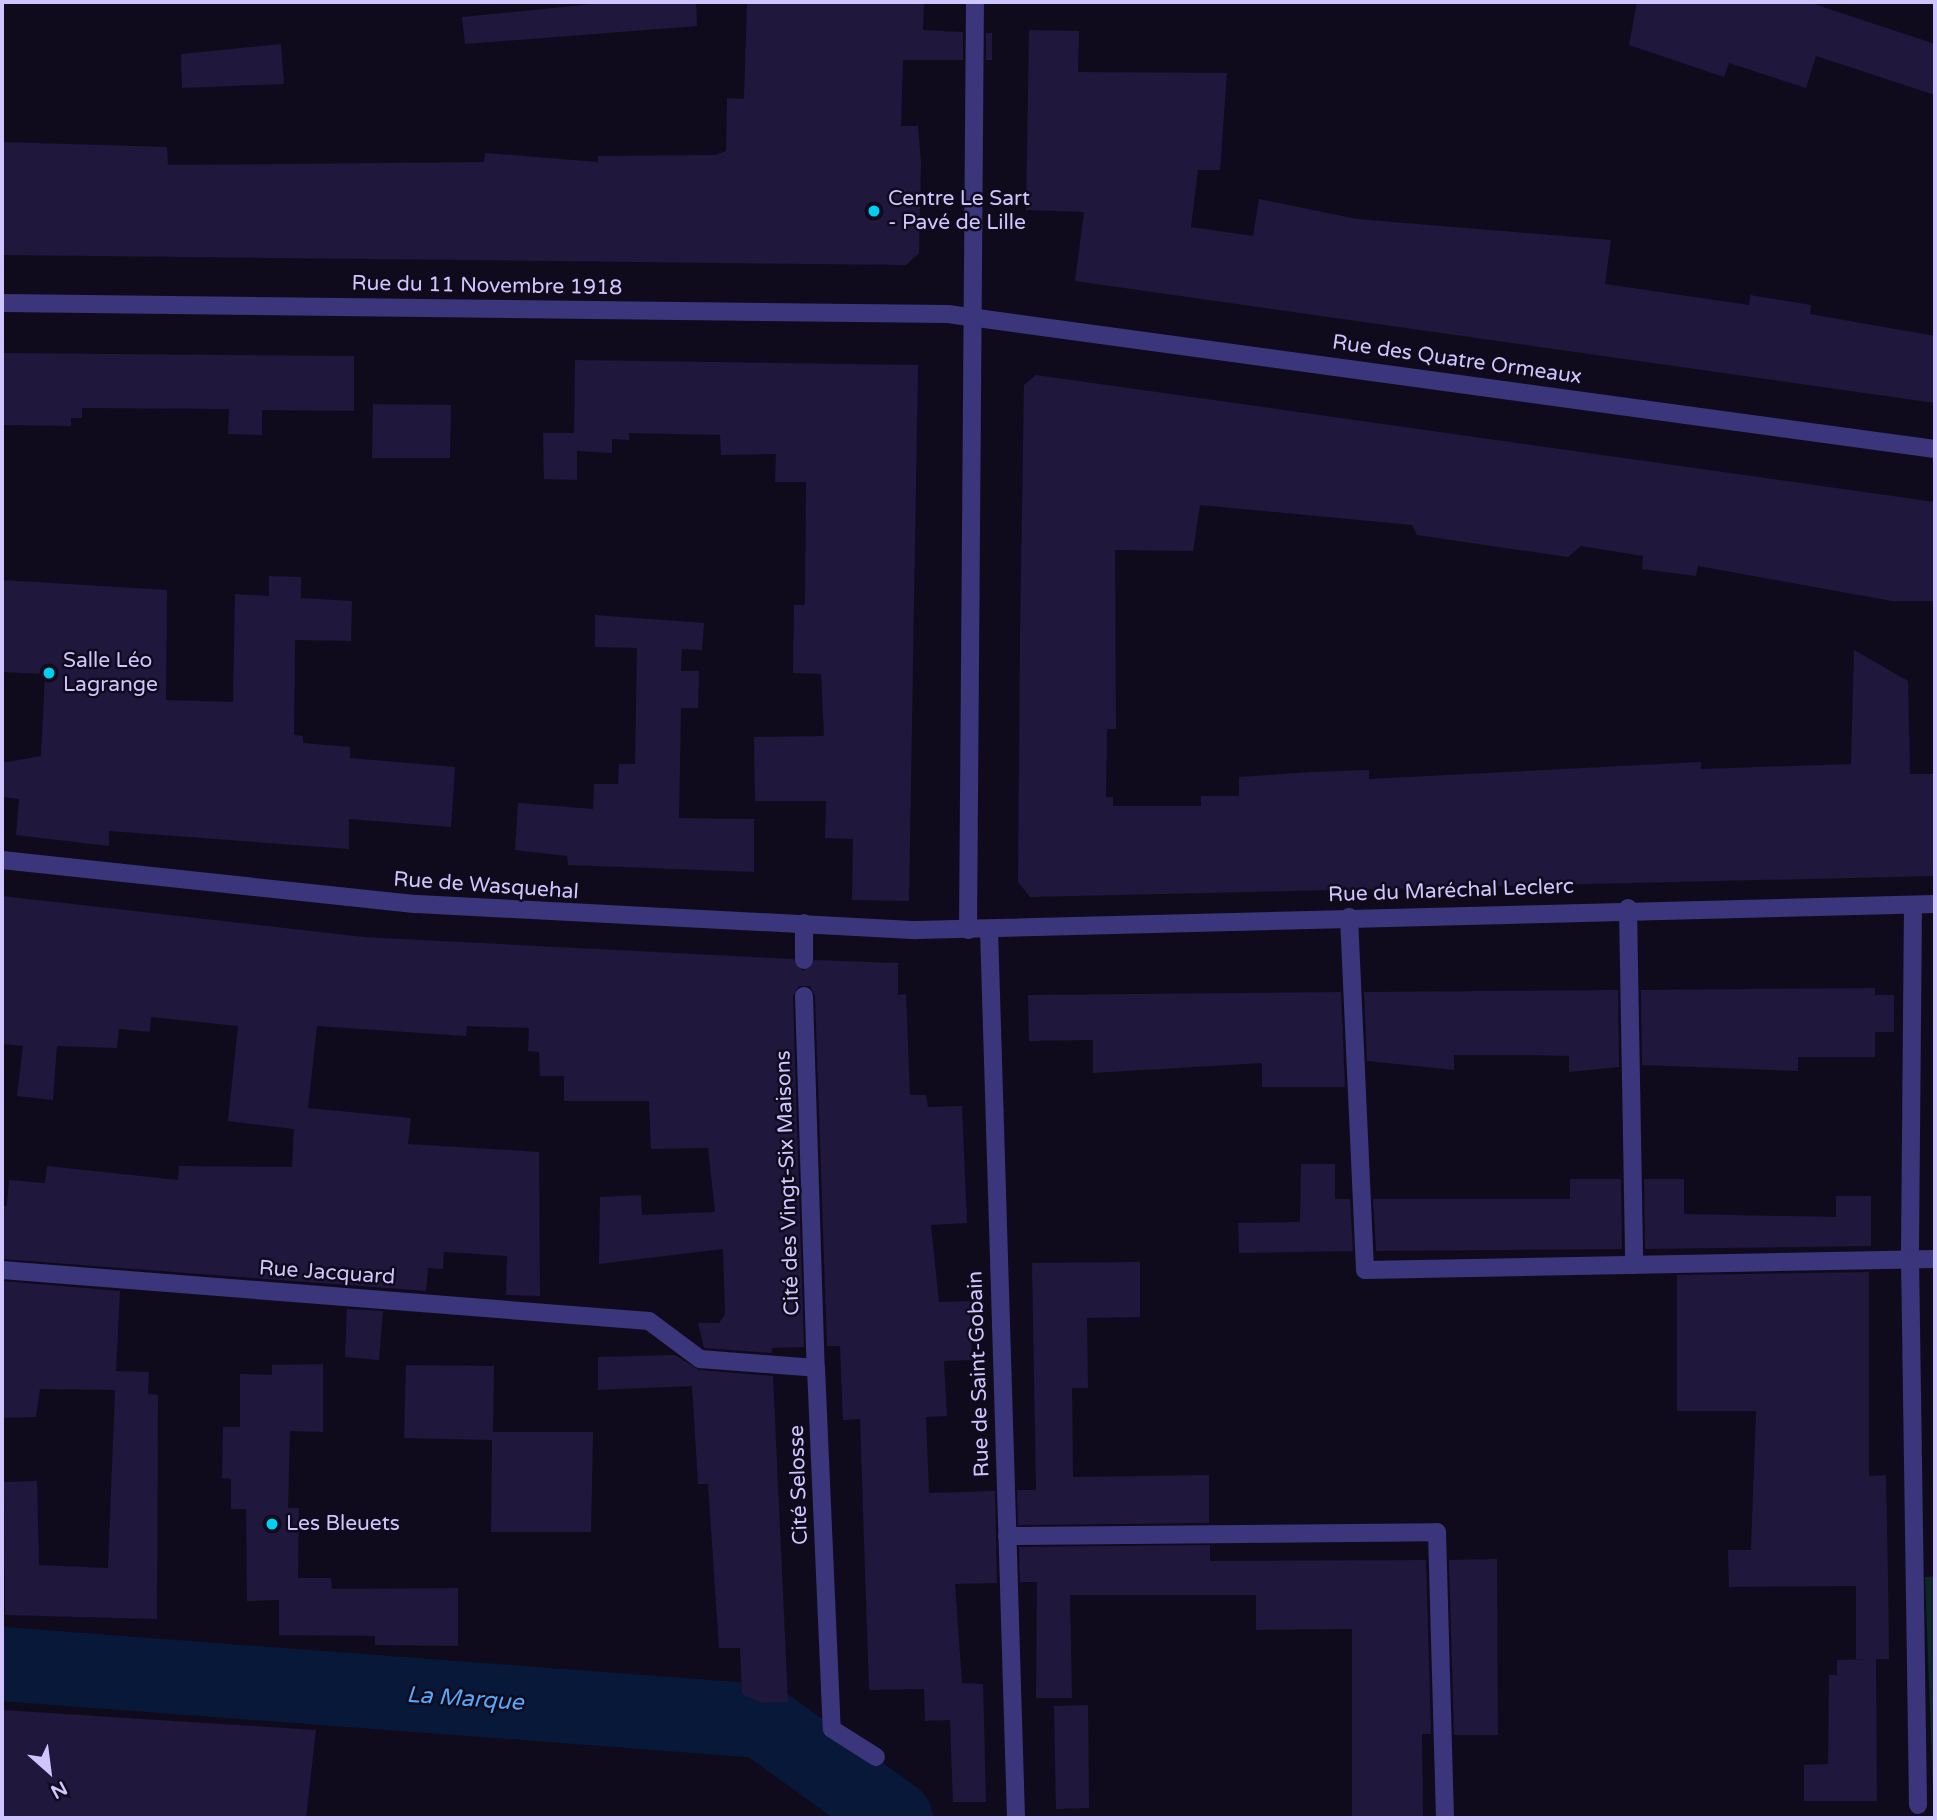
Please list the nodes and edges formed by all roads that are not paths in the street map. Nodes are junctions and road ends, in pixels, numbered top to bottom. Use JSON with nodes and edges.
{"nodes":[{"id":1,"x":975,"y":2,"type":"edge"},
{"id":2,"x":2,"y":303,"type":"edge"},
{"id":3,"x":972,"y":316,"type":"junction"},
{"id":4,"x":1935,"y":449,"type":"edge"},
{"id":5,"x":2,"y":860,"type":"edge"},
{"id":6,"x":1935,"y":904,"type":"edge"},
{"id":7,"x":1913,"y":905,"type":"junction"},
{"id":8,"x":1628,"y":908,"type":"junction"},
{"id":9,"x":1349,"y":917,"type":"junction"},
{"id":10,"x":804,"y":923,"type":"junction"},
{"id":11,"x":989,"y":929,"type":"junction"},
{"id":12,"x":968,"y":930,"type":"junction"},
{"id":13,"x":804,"y":960,"type":"dead end"},
{"id":14,"x":804,"y":996,"type":"dead end"},
{"id":15,"x":1910,"y":1258,"type":"junction"},
{"id":16,"x":1935,"y":1259,"type":"edge"},
{"id":17,"x":1634,"y":1265,"type":"junction"},
{"id":18,"x":2,"y":1270,"type":"edge"},
{"id":19,"x":817,"y":1368,"type":"junction"},
{"id":20,"x":1007,"y":1536,"type":"junction"},
{"id":21,"x":876,"y":1757,"type":"dead end"},
{"id":22,"x":1918,"y":1805,"type":"dead end"},
{"id":23,"x":1016,"y":1818,"type":"edge"},
{"id":24,"x":1445,"y":1818,"type":"edge"}],
"edges":[{"from":1,"to":3,"type":"street"},
{"from":2,"to":3,"type":"street","name":"Rue du 11 Novembre 1918"},
{"from":3,"to":4,"type":"street","name":"Rue des Quatre Ormeaux"},
{"from":3,"to":12,"type":"street"},
{"from":5,"to":10,"type":"street","name":"Rue de Wasquehal"},
{"from":6,"to":7,"type":"street","name":"Rue du Maréchal Leclerc"},
{"from":7,"to":8,"type":"street","name":"Rue du Maréchal Leclerc"},
{"from":7,"to":15,"type":"street"},
{"from":8,"to":9,"type":"street","name":"Rue du Maréchal Leclerc"},
{"from":8,"to":17,"type":"street"},
{"from":9,"to":11,"type":"street","name":"Rue du Maréchal Leclerc"},
{"from":9,"to":17,"type":"street"},
{"from":10,"to":12,"type":"street","name":"Rue de Wasquehal"},
{"from":10,"to":13,"type":"street"},
{"from":11,"to":12,"type":"street","name":"Rue du Maréchal Leclerc"},
{"from":11,"to":20,"type":"street","name":"Rue de Saint-Gobain"},
{"from":14,"to":19,"type":"street","name":"Cité des Vingt-Six Maisons"},
{"from":15,"to":16,"type":"street"},
{"from":15,"to":17,"type":"street"},
{"from":15,"to":22,"type":"street"},
{"from":18,"to":19,"type":"street","name":"Rue Jacquard"},
{"from":19,"to":21,"type":"street","name":"Cité Selosse"},
{"from":20,"to":23,"type":"street","name":"Rue de Saint-Gobain"},
{"from":20,"to":24,"type":"street"}]}
